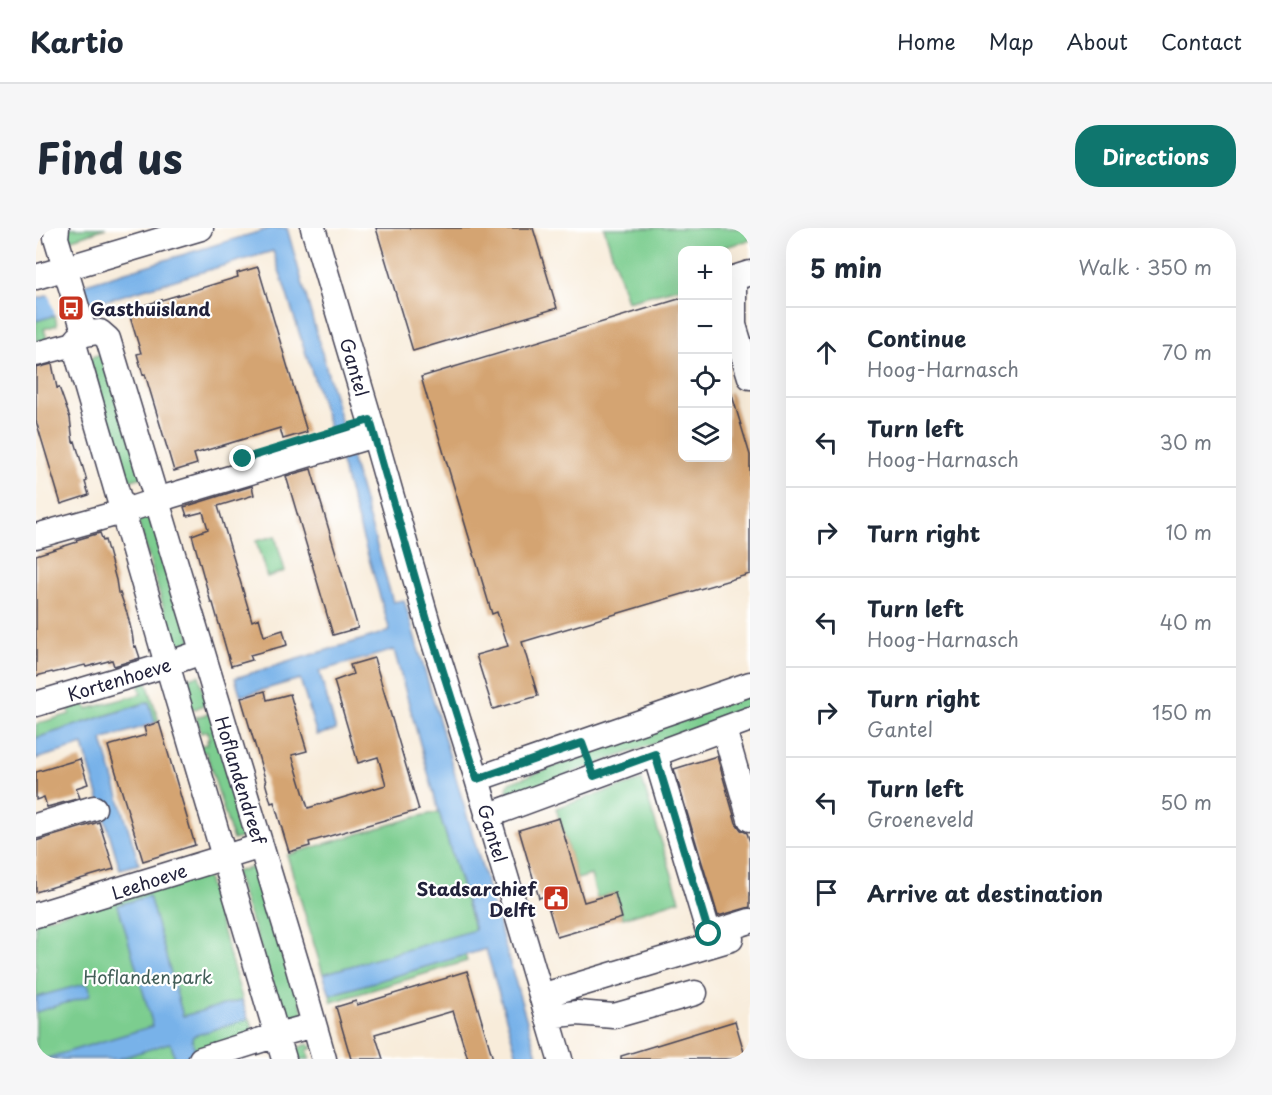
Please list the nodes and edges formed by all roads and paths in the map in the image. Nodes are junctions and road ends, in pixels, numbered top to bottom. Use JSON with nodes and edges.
{"nodes":[{"id":1,"x":57,"y":228,"type":"edge"},
{"id":2,"x":201,"y":228,"type":"edge"},
{"id":3,"x":314,"y":228,"type":"edge"},
{"id":4,"x":750,"y":273,"type":"edge"},
{"id":5,"x":36,"y":277,"type":"edge"},
{"id":6,"x":68,"y":277,"type":"junction"},
{"id":7,"x":80,"y":331,"type":"junction"},
{"id":8,"x":36,"y":354,"type":"edge"},
{"id":9,"x":750,"y":377,"type":"edge"},
{"id":10,"x":367,"y":429,"type":"junction"},
{"id":11,"x":155,"y":494,"type":"junction"},
{"id":12,"x":120,"y":505,"type":"junction"},
{"id":13,"x":36,"y":520,"type":"edge"},
{"id":14,"x":36,"y":536,"type":"edge"},
{"id":15,"x":202,"y":652,"type":"junction"},
{"id":16,"x":166,"y":664,"type":"junction"},
{"id":17,"x":750,"y":684,"type":"edge"},
{"id":18,"x":36,"y":704,"type":"edge"},
{"id":19,"x":749,"y":721,"type":"edge"},
{"id":20,"x":723,"y":729,"type":"junction"},
{"id":21,"x":582,"y":743,"type":"junction"},
{"id":22,"x":655,"y":754,"type":"junction"},
{"id":23,"x":594,"y":776,"type":"junction"},
{"id":24,"x":477,"y":779,"type":"junction"},
{"id":25,"x":94,"y":808,"type":"dead end"},
{"id":26,"x":488,"y":816,"type":"junction"},
{"id":27,"x":750,"y":819,"type":"edge"},
{"id":28,"x":36,"y":826,"type":"edge"},
{"id":29,"x":261,"y":846,"type":"junction"},
{"id":30,"x":224,"y":857,"type":"junction"},
{"id":31,"x":36,"y":915,"type":"edge"},
{"id":32,"x":746,"y":928,"type":"edge"},
{"id":33,"x":695,"y":993,"type":"dead end"},
{"id":34,"x":544,"y":1006,"type":"junction"},
{"id":35,"x":314,"y":1025,"type":"junction"},
{"id":36,"x":277,"y":1035,"type":"junction"},
{"id":37,"x":204,"y":1058,"type":"edge"},
{"id":38,"x":284,"y":1059,"type":"edge"},
{"id":39,"x":324,"y":1059,"type":"edge"},
{"id":40,"x":560,"y":1059,"type":"edge"}],
"edges":[{"from":1,"to":6,"type":"street"},
{"from":2,"to":6,"type":"street"},
{"from":3,"to":10,"type":"street","name":"Gantel"},
{"from":4,"to":9,"type":"street"},
{"from":5,"to":6,"type":"street"},
{"from":6,"to":7,"type":"street"},
{"from":7,"to":8,"type":"street"},
{"from":7,"to":11,"type":"street","name":"Hoflandendreef"},
{"from":7,"to":12,"type":"street"},
{"from":10,"to":11,"type":"street"},
{"from":10,"to":24,"type":"street","name":"Gantel"},
{"from":11,"to":12,"type":"street"},
{"from":11,"to":15,"type":"street","name":"Hoflandendreef"},
{"from":12,"to":13,"type":"street"},
{"from":12,"to":14,"type":"street"},
{"from":12,"to":16,"type":"street"},
{"from":15,"to":16,"type":"street","name":"Kortenhoeve"},
{"from":15,"to":29,"type":"street","name":"Hoflandendreef"},
{"from":16,"to":18,"type":"street","name":"Kortenhoeve"},
{"from":16,"to":30,"type":"street"},
{"from":17,"to":21,"type":"street"},
{"from":19,"to":20,"type":"street"},
{"from":20,"to":22,"type":"street"},
{"from":20,"to":27,"type":"street"},
{"from":21,"to":23,"type":"street"},
{"from":21,"to":24,"type":"street"},
{"from":22,"to":23,"type":"street"},
{"from":22,"to":32,"type":"street"},
{"from":23,"to":26,"type":"street"},
{"from":24,"to":26,"type":"street","name":"Gantel"},
{"from":25,"to":28,"type":"street"},
{"from":26,"to":34,"type":"street","name":"Gantel"},
{"from":29,"to":30,"type":"street","name":"Leehoeve"},
{"from":29,"to":35,"type":"street","name":"Hoflandendreef"},
{"from":30,"to":31,"type":"street","name":"Leehoeve"},
{"from":30,"to":36,"type":"street"},
{"from":32,"to":34,"type":"street"},
{"from":33,"to":34,"type":"street"},
{"from":34,"to":40,"type":"street","name":"Gantel"},
{"from":35,"to":36,"type":"street"},
{"from":35,"to":39,"type":"street","name":"Hoflandendreef"},
{"from":36,"to":37,"type":"street"},
{"from":36,"to":38,"type":"street"}]}
